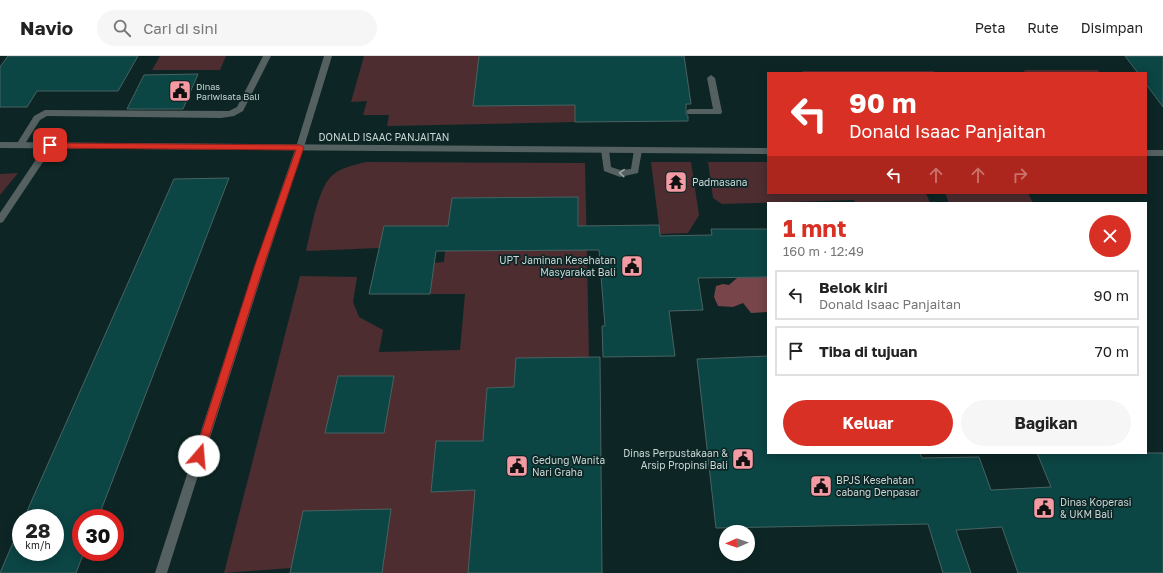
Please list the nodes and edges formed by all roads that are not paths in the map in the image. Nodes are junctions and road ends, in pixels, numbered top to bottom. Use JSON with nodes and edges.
{"nodes":[{"id":1,"x":267,"y":56,"type":"edge"},
{"id":2,"x":328,"y":56,"type":"edge"},
{"id":3,"x":711,"y":78,"type":"dead end"},
{"id":4,"x":690,"y":112,"type":"dead end"},
{"id":5,"x":0,"y":145,"type":"edge"},
{"id":6,"x":20,"y":145,"type":"junction"},
{"id":7,"x":50,"y":145,"type":"junction"},
{"id":8,"x":300,"y":147,"type":"junction"},
{"id":9,"x":605,"y":150,"type":"junction"},
{"id":10,"x":638,"y":150,"type":"junction"},
{"id":11,"x":767,"y":151,"type":"edge"},
{"id":12,"x":1147,"y":153,"type":"edge"},
{"id":13,"x":1163,"y":154,"type":"edge"},
{"id":14,"x":0,"y":220,"type":"edge"},
{"id":15,"x":161,"y":573,"type":"edge"}],
"edges":[{"from":1,"to":6,"type":"street"},
{"from":2,"to":8,"type":"street"},
{"from":3,"to":4,"type":"street"},
{"from":5,"to":6,"type":"street","name":"DONALD ISAAC PANJAITAN"},
{"from":6,"to":7,"type":"street","name":"DONALD ISAAC PANJAITAN"},
{"from":7,"to":8,"type":"street","name":"DONALD ISAAC PANJAITAN"},
{"from":7,"to":14,"type":"street"},
{"from":8,"to":9,"type":"street","name":"DONALD ISAAC PANJAITAN"},
{"from":8,"to":15,"type":"street"},
{"from":9,"to":10,"type":"street","name":"DONALD ISAAC PANJAITAN"},
{"from":10,"to":9,"type":"street","one_way":true},
{"from":10,"to":11,"type":"street","name":"DONALD ISAAC PANJAITAN"},
{"from":12,"to":13,"type":"street"}]}
